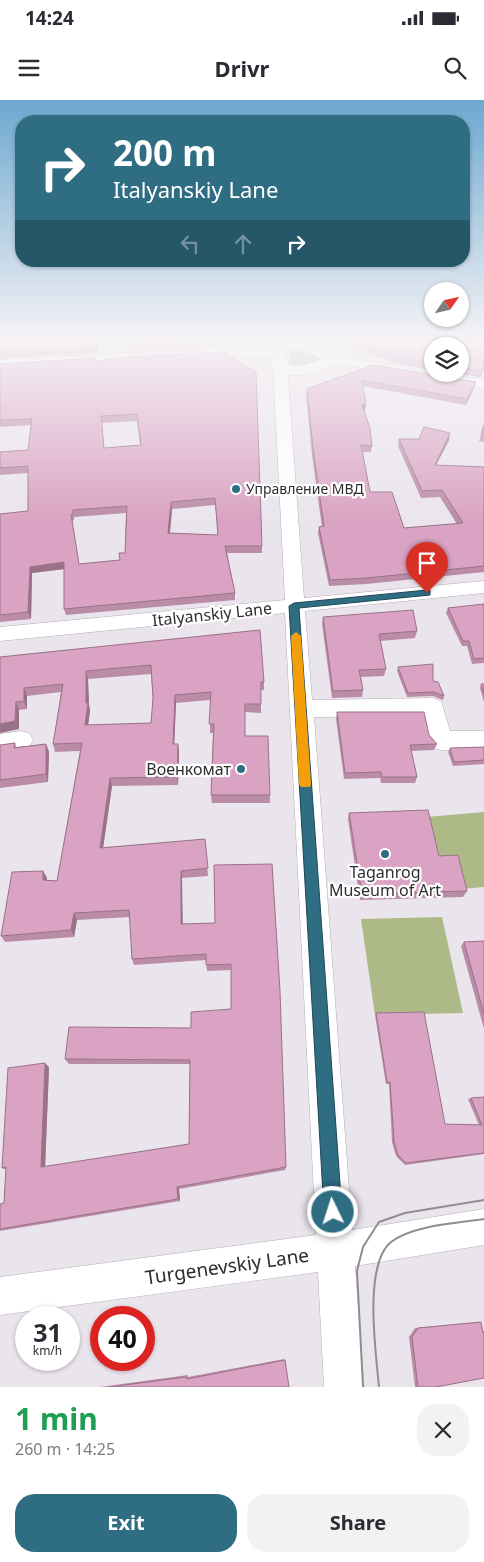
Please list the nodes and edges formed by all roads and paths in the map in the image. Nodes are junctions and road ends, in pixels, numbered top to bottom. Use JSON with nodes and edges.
{"nodes":[{"id":1,"x":285,"y":401,"type":"edge"},
{"id":2,"x":484,"y":587,"type":"edge"},
{"id":3,"x":294,"y":606,"type":"junction"},
{"id":4,"x":0,"y":634,"type":"edge"},
{"id":5,"x":300,"y":709,"type":"junction"},
{"id":6,"x":484,"y":740,"type":"edge"},
{"id":7,"x":484,"y":1227,"type":"edge"},
{"id":8,"x":335,"y":1251,"type":"junction"},
{"id":9,"x":0,"y":1296,"type":"edge"},
{"id":10,"x":344,"y":1387,"type":"edge"}],
"edges":[{"from":1,"to":3,"type":"street"},
{"from":2,"to":3,"type":"street","name":"Italyanskiy Lane"},
{"from":3,"to":4,"type":"street","name":"Italyanskiy Lane"},
{"from":3,"to":5,"type":"street"},
{"from":5,"to":6,"type":"street"},
{"from":5,"to":8,"type":"street"},
{"from":7,"to":8,"type":"street","name":"Turgenevskiy Lane"},
{"from":8,"to":9,"type":"street","name":"Turgenevskiy Lane"},
{"from":8,"to":10,"type":"street"}]}
